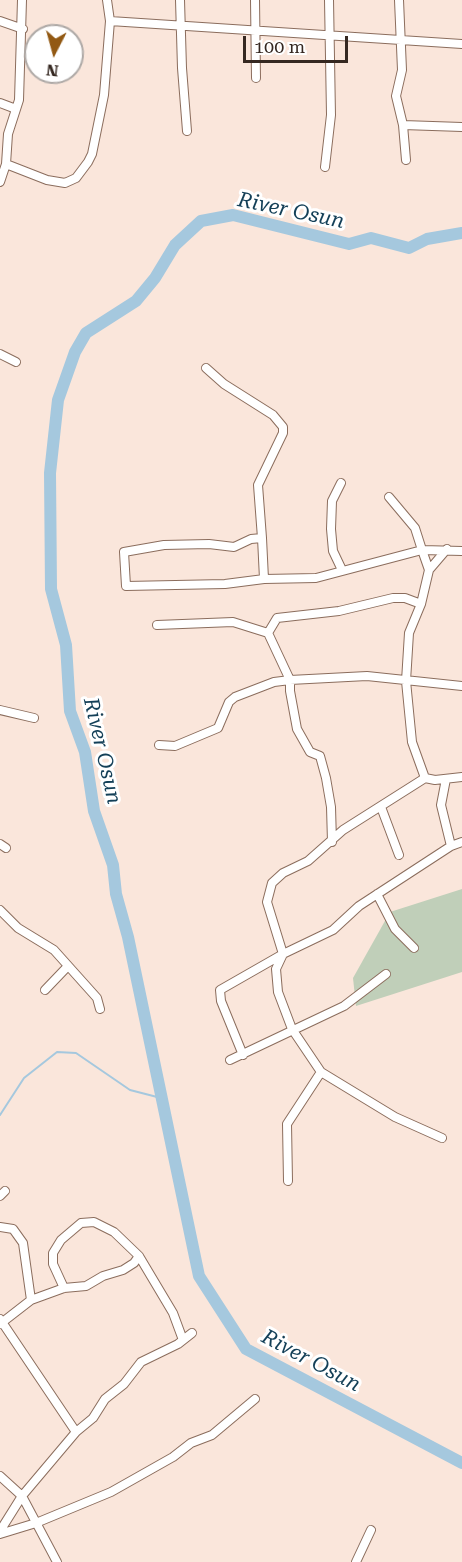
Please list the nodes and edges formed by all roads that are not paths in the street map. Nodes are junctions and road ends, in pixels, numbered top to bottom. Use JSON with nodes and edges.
{"nodes":[{"id":1,"x":22,"y":0,"type":"edge"},
{"id":2,"x":107,"y":0,"type":"edge"},
{"id":3,"x":180,"y":0,"type":"edge"},
{"id":4,"x":255,"y":0,"type":"edge"},
{"id":5,"x":328,"y":0,"type":"edge"},
{"id":6,"x":399,"y":0,"type":"edge"},
{"id":7,"x":0,"y":21,"type":"edge"},
{"id":8,"x":110,"y":21,"type":"junction"},
{"id":9,"x":129,"y":24,"type":"junction"},
{"id":10,"x":181,"y":25,"type":"junction"},
{"id":11,"x":23,"y":29,"type":"junction"},
{"id":12,"x":256,"y":31,"type":"junction"},
{"id":13,"x":109,"y":32,"type":"junction"},
{"id":14,"x":328,"y":36,"type":"junction"},
{"id":15,"x":400,"y":41,"type":"junction"},
{"id":16,"x":462,"y":44,"type":"edge"},
{"id":17,"x":256,"y":78,"type":"dead end"},
{"id":18,"x":0,"y":103,"type":"edge"},
{"id":19,"x":16,"y":109,"type":"junction"},
{"id":20,"x":403,"y":125,"type":"junction"},
{"id":21,"x":462,"y":127,"type":"edge"},
{"id":22,"x":187,"y":131,"type":"dead end"},
{"id":23,"x":406,"y":160,"type":"dead end"},
{"id":24,"x":6,"y":164,"type":"junction"},
{"id":25,"x":324,"y":167,"type":"dead end"},
{"id":26,"x":0,"y":182,"type":"edge"},
{"id":27,"x":0,"y":354,"type":"edge"},
{"id":28,"x":16,"y":362,"type":"dead end"},
{"id":29,"x":206,"y":368,"type":"dead end"},
{"id":30,"x":341,"y":483,"type":"dead end"},
{"id":31,"x":389,"y":497,"type":"dead end"},
{"id":32,"x":262,"y":538,"type":"junction"},
{"id":33,"x":447,"y":549,"type":"junction"},
{"id":34,"x":422,"y":550,"type":"junction"},
{"id":35,"x":462,"y":551,"type":"edge"},
{"id":36,"x":342,"y":570,"type":"junction"},
{"id":37,"x":429,"y":570,"type":"junction"},
{"id":38,"x":264,"y":579,"type":"junction"},
{"id":39,"x":421,"y":604,"type":"junction"},
{"id":40,"x":157,"y":625,"type":"dead end"},
{"id":41,"x":268,"y":633,"type":"junction"},
{"id":42,"x":290,"y":680,"type":"junction"},
{"id":43,"x":406,"y":681,"type":"junction"},
{"id":44,"x":462,"y":686,"type":"edge"},
{"id":45,"x":0,"y":710,"type":"edge"},
{"id":46,"x":34,"y":718,"type":"dead end"},
{"id":47,"x":159,"y":745,"type":"dead end"},
{"id":48,"x":462,"y":777,"type":"edge"},
{"id":49,"x":425,"y":778,"type":"junction"},
{"id":50,"x":446,"y":779,"type":"junction"},
{"id":51,"x":381,"y":807,"type":"junction"},
{"id":52,"x":332,"y":842,"type":"junction"},
{"id":53,"x":462,"y":842,"type":"edge"},
{"id":54,"x":452,"y":846,"type":"junction"},
{"id":55,"x":399,"y":855,"type":"dead end"},
{"id":56,"x":377,"y":894,"type":"junction"},
{"id":57,"x":0,"y":910,"type":"edge"},
{"id":58,"x":414,"y":948,"type":"dead end"},
{"id":59,"x":283,"y":954,"type":"junction"},
{"id":60,"x":68,"y":966,"type":"junction"},
{"id":61,"x":386,"y":974,"type":"dead end"},
{"id":62,"x":45,"y":990,"type":"dead end"},
{"id":63,"x":100,"y":1009,"type":"dead end"},
{"id":64,"x":292,"y":1029,"type":"junction"},
{"id":65,"x":243,"y":1054,"type":"junction"},
{"id":66,"x":231,"y":1060,"type":"dead end"},
{"id":67,"x":321,"y":1072,"type":"junction"},
{"id":68,"x":442,"y":1138,"type":"dead end"},
{"id":69,"x":288,"y":1180,"type":"dead end"},
{"id":70,"x":0,"y":1227,"type":"edge"},
{"id":71,"x":139,"y":1256,"type":"junction"},
{"id":72,"x":64,"y":1288,"type":"junction"},
{"id":73,"x":31,"y":1300,"type":"junction"},
{"id":74,"x":1,"y":1321,"type":"edge"},
{"id":75,"x":192,"y":1333,"type":"dead end"},
{"id":76,"x":183,"y":1340,"type":"junction"},
{"id":77,"x":255,"y":1399,"type":"dead end"},
{"id":78,"x":76,"y":1432,"type":"junction"},
{"id":79,"x":0,"y":1476,"type":"edge"},
{"id":80,"x":22,"y":1496,"type":"junction"},
{"id":81,"x":36,"y":1523,"type":"junction"},
{"id":82,"x":371,"y":1530,"type":"dead end"},
{"id":83,"x":0,"y":1532,"type":"edge"},
{"id":84,"x":57,"y":1562,"type":"edge"},
{"id":85,"x":356,"y":1562,"type":"edge"}],
"edges":[{"from":1,"to":11,"type":"street"},
{"from":2,"to":8,"type":"street"},
{"from":3,"to":10,"type":"street"},
{"from":4,"to":12,"type":"street"},
{"from":5,"to":14,"type":"street"},
{"from":6,"to":15,"type":"street"},
{"from":7,"to":11,"type":"street"},
{"from":8,"to":9,"type":"street"},
{"from":8,"to":13,"type":"street"},
{"from":9,"to":10,"type":"street"},
{"from":9,"to":13,"type":"street"},
{"from":10,"to":12,"type":"street"},
{"from":10,"to":22,"type":"street"},
{"from":11,"to":19,"type":"street"},
{"from":12,"to":14,"type":"street"},
{"from":12,"to":17,"type":"street"},
{"from":13,"to":24,"type":"street"},
{"from":14,"to":15,"type":"street"},
{"from":14,"to":25,"type":"street"},
{"from":15,"to":16,"type":"street"},
{"from":15,"to":20,"type":"street"},
{"from":18,"to":19,"type":"street"},
{"from":19,"to":24,"type":"street"},
{"from":20,"to":21,"type":"street"},
{"from":20,"to":23,"type":"street"},
{"from":24,"to":26,"type":"street"},
{"from":27,"to":28,"type":"street"},
{"from":29,"to":32,"type":"street"},
{"from":30,"to":36,"type":"street"},
{"from":31,"to":34,"type":"street"},
{"from":32,"to":38,"type":"street"},
{"from":32,"to":38,"type":"street"},
{"from":33,"to":34,"type":"street"},
{"from":33,"to":35,"type":"street"},
{"from":33,"to":37,"type":"street"},
{"from":34,"to":36,"type":"street"},
{"from":34,"to":37,"type":"street"},
{"from":36,"to":38,"type":"street"},
{"from":37,"to":39,"type":"street"},
{"from":39,"to":41,"type":"street"},
{"from":39,"to":43,"type":"street"},
{"from":40,"to":41,"type":"street"},
{"from":41,"to":42,"type":"street"},
{"from":42,"to":43,"type":"street"},
{"from":42,"to":47,"type":"street"},
{"from":42,"to":52,"type":"street"},
{"from":43,"to":44,"type":"street"},
{"from":43,"to":49,"type":"street"},
{"from":45,"to":46,"type":"street"},
{"from":48,"to":50,"type":"street"},
{"from":49,"to":50,"type":"street"},
{"from":49,"to":51,"type":"street"},
{"from":50,"to":54,"type":"street"},
{"from":51,"to":52,"type":"street"},
{"from":51,"to":55,"type":"street"},
{"from":52,"to":59,"type":"street"},
{"from":53,"to":54,"type":"street"},
{"from":54,"to":56,"type":"street"},
{"from":56,"to":58,"type":"street"},
{"from":56,"to":59,"type":"street"},
{"from":57,"to":60,"type":"street"},
{"from":59,"to":64,"type":"street"},
{"from":59,"to":65,"type":"street"},
{"from":60,"to":62,"type":"street"},
{"from":60,"to":63,"type":"street"},
{"from":61,"to":64,"type":"street"},
{"from":64,"to":65,"type":"street"},
{"from":64,"to":67,"type":"street"},
{"from":65,"to":66,"type":"street"},
{"from":67,"to":68,"type":"street"},
{"from":67,"to":69,"type":"street"},
{"from":70,"to":73,"type":"street"},
{"from":71,"to":72,"type":"street"},
{"from":71,"to":72,"type":"street"},
{"from":71,"to":76,"type":"street"},
{"from":72,"to":73,"type":"street"},
{"from":73,"to":74,"type":"street"},
{"from":74,"to":78,"type":"street"},
{"from":75,"to":76,"type":"street"},
{"from":76,"to":78,"type":"street"},
{"from":77,"to":81,"type":"street"},
{"from":78,"to":80,"type":"street"},
{"from":79,"to":80,"type":"street"},
{"from":80,"to":81,"type":"street"},
{"from":80,"to":83,"type":"street"},
{"from":81,"to":83,"type":"street"},
{"from":81,"to":84,"type":"street"},
{"from":82,"to":85,"type":"street"}]}
